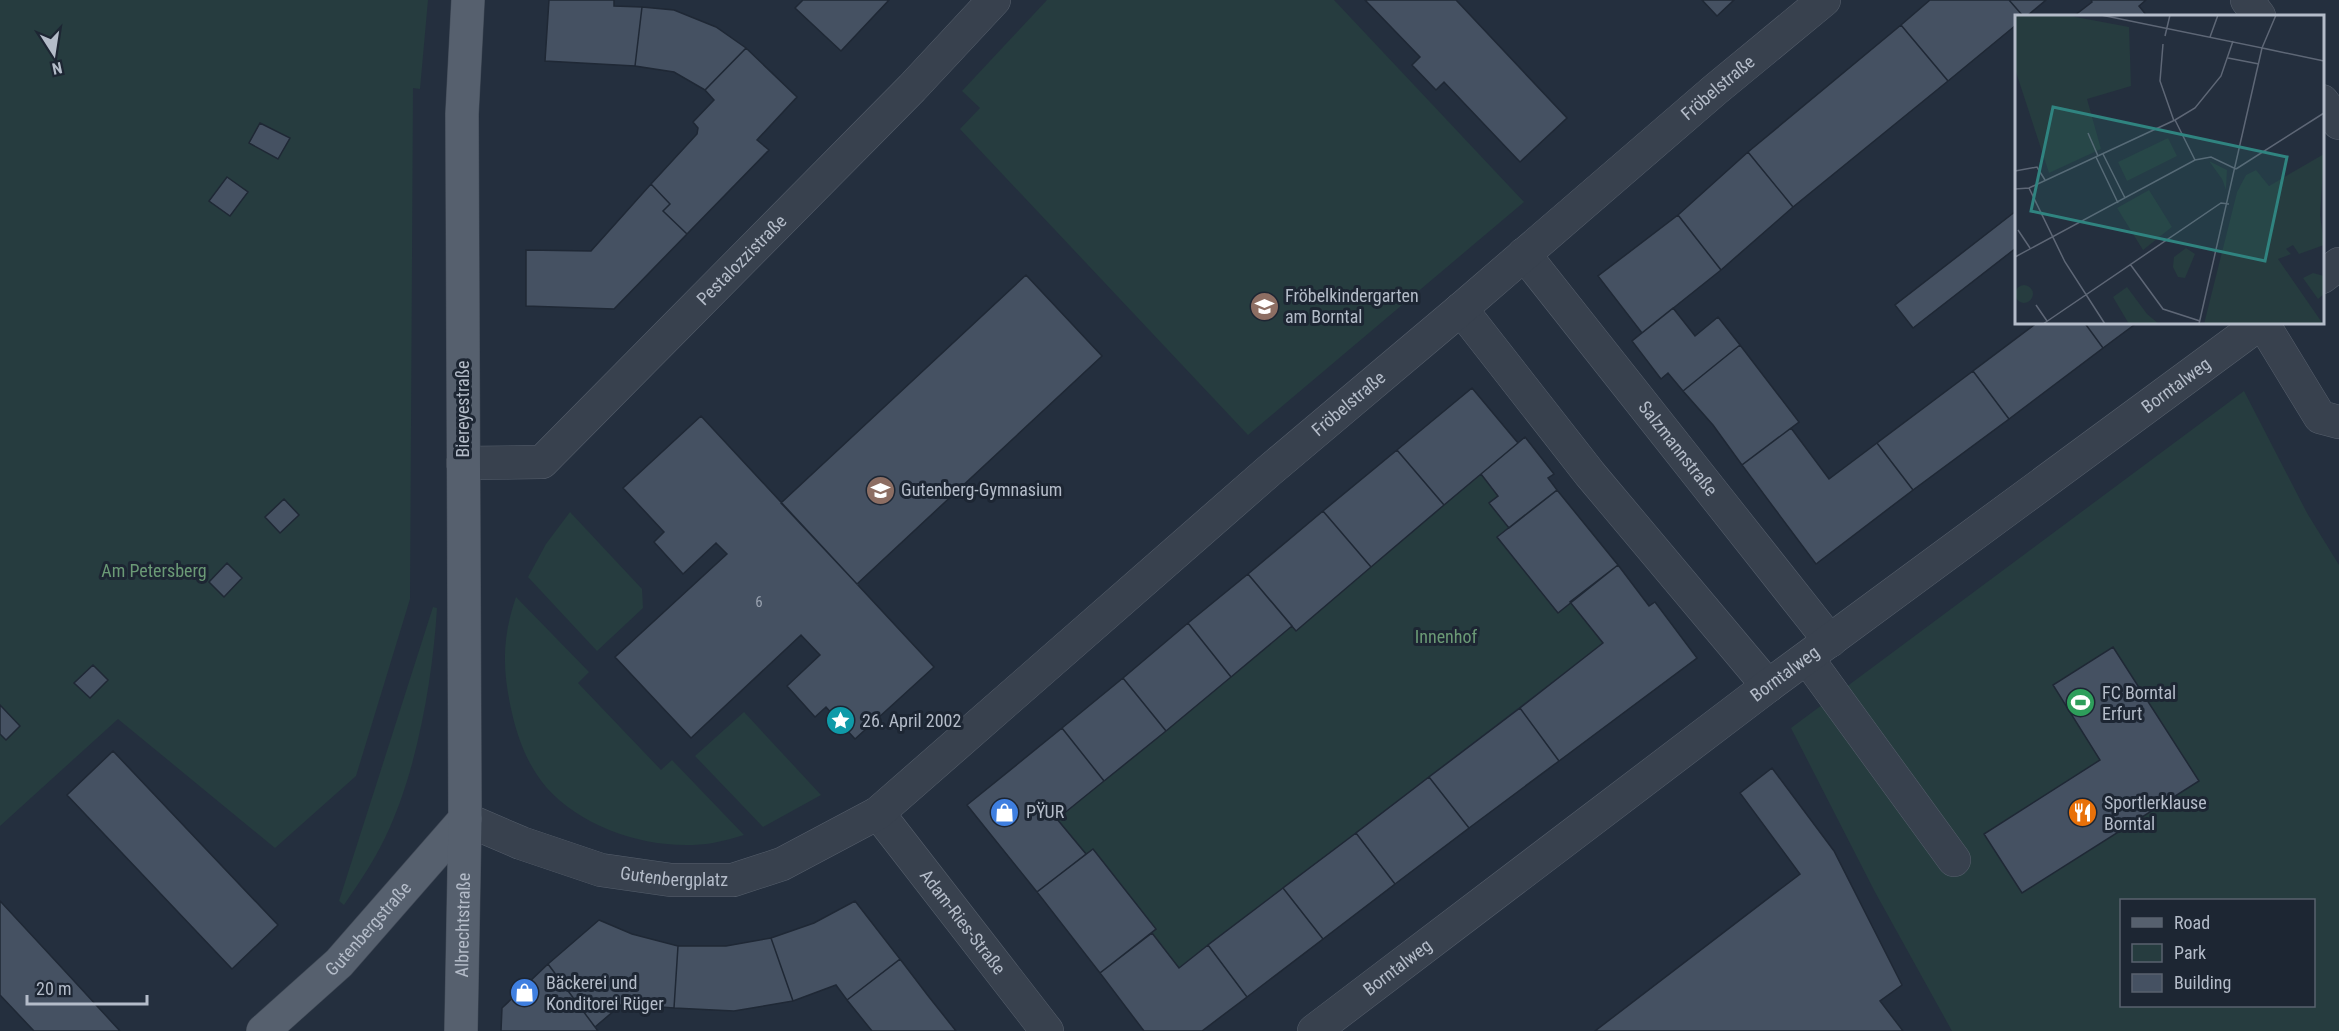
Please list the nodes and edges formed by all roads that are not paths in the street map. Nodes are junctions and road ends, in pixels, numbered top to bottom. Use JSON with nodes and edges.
{"nodes":[{"id":1,"x":468,"y":0,"type":"edge"},
{"id":2,"x":994,"y":0,"type":"edge"},
{"id":3,"x":1824,"y":0,"type":"edge"},
{"id":4,"x":2247,"y":0,"type":"edge"},
{"id":5,"x":2258,"y":15,"type":"edge"},
{"id":6,"x":2324,"y":104,"type":"edge"},
{"id":7,"x":2339,"y":123,"type":"edge"},
{"id":8,"x":1524,"y":254,"type":"junction"},
{"id":9,"x":2339,"y":264,"type":"edge"},
{"id":10,"x":2324,"y":275,"type":"edge"},
{"id":11,"x":1461,"y":309,"type":"junction"},
{"id":12,"x":2259,"y":324,"type":"edge"},
{"id":13,"x":2263,"y":324,"type":"edge"},
{"id":14,"x":2339,"y":422,"type":"edge"},
{"id":15,"x":463,"y":463,"type":"junction"},
{"id":16,"x":1818,"y":650,"type":"junction"},
{"id":17,"x":1768,"y":686,"type":"junction"},
{"id":18,"x":878,"y":813,"type":"junction"},
{"id":19,"x":465,"y":819,"type":"junction"},
{"id":20,"x":1954,"y":860,"type":"dead end"},
{"id":21,"x":263,"y":1031,"type":"edge"},
{"id":22,"x":461,"y":1031,"type":"edge"},
{"id":23,"x":1047,"y":1031,"type":"edge"},
{"id":24,"x":1314,"y":1031,"type":"edge"}],
"edges":[{"from":1,"to":15,"type":"main road","name":"Biereyestraße"},
{"from":2,"to":15,"type":"street","name":"Pestalozzistraße"},
{"from":3,"to":8,"type":"street","name":"Fröbelstraße"},
{"from":4,"to":5,"type":"street"},
{"from":6,"to":7,"type":"street"},
{"from":8,"to":11,"type":"street","name":"Fröbelstraße"},
{"from":8,"to":16,"type":"street","name":"Salzmannstraße"},
{"from":9,"to":10,"type":"street"},
{"from":11,"to":17,"type":"street"},
{"from":11,"to":18,"type":"street","name":"Fröbelstraße"},
{"from":12,"to":16,"type":"street","name":"Borntalweg"},
{"from":13,"to":14,"type":"street","name":"Borntalweg"},
{"from":15,"to":19,"type":"main road","name":"Biereyestraße"},
{"from":16,"to":17,"type":"street","name":"Borntalweg"},
{"from":16,"to":20,"type":"street","name":"Salzmannstraße"},
{"from":17,"to":24,"type":"street","name":"Borntalweg"},
{"from":18,"to":19,"type":"street","name":"Gutenbergplatz"},
{"from":18,"to":23,"type":"street","name":"Adam-Ries-Straße"},
{"from":19,"to":21,"type":"main road","name":"Gutenbergstraße"},
{"from":19,"to":22,"type":"main road","name":"Albrechtstraße"}]}
